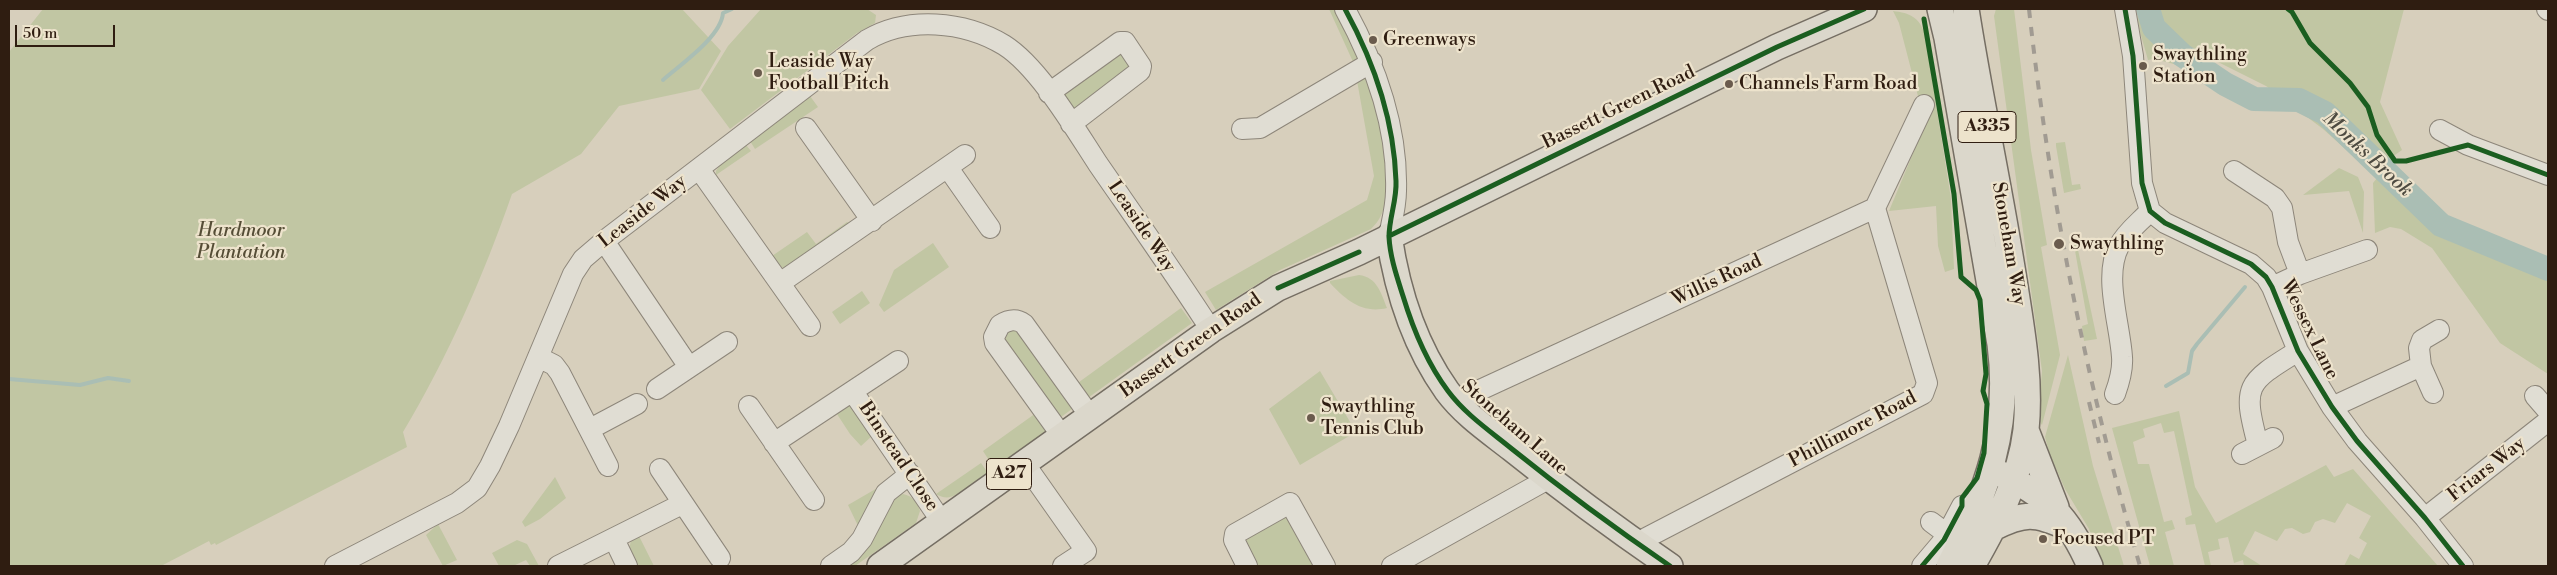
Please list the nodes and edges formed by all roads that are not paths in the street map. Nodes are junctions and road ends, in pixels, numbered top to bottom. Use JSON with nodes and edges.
{"nodes":[{"id":1,"x":1345,"y":9,"type":"edge"},
{"id":2,"x":1940,"y":9,"type":"edge"},
{"id":3,"x":1961,"y":9,"type":"edge"},
{"id":4,"x":1966,"y":9,"type":"edge"},
{"id":5,"x":1984,"y":9,"type":"edge"},
{"id":6,"x":2125,"y":9,"type":"edge"},
{"id":7,"x":1856,"y":10,"type":"edge"},
{"id":8,"x":953,"y":17,"type":"edge"},
{"id":9,"x":1947,"y":38,"type":"junction"},
{"id":10,"x":1372,"y":62,"type":"junction"},
{"id":11,"x":1049,"y":93,"type":"junction"},
{"id":12,"x":1924,"y":105,"type":"dead end"},
{"id":13,"x":1071,"y":124,"type":"junction"},
{"id":14,"x":806,"y":128,"type":"dead end"},
{"id":15,"x":1242,"y":129,"type":"dead end"},
{"id":16,"x":2452,"y":131,"type":"dead end"},
{"id":17,"x":965,"y":155,"type":"dead end"},
{"id":18,"x":948,"y":168,"type":"junction"},
{"id":19,"x":699,"y":169,"type":"junction"},
{"id":20,"x":2234,"y":171,"type":"dead end"},
{"id":21,"x":2548,"y":175,"type":"edge"},
{"id":22,"x":1874,"y":208,"type":"junction"},
{"id":23,"x":2150,"y":211,"type":"junction"},
{"id":24,"x":872,"y":221,"type":"junction"},
{"id":25,"x":990,"y":228,"type":"dead end"},
{"id":26,"x":1389,"y":236,"type":"junction"},
{"id":27,"x":604,"y":241,"type":"junction"},
{"id":28,"x":2009,"y":245,"type":"junction"},
{"id":29,"x":2367,"y":250,"type":"dead end"},
{"id":30,"x":2300,"y":274,"type":"junction"},
{"id":31,"x":780,"y":283,"type":"junction"},
{"id":32,"x":2272,"y":287,"type":"junction"},
{"id":33,"x":810,"y":326,"type":"dead end"},
{"id":34,"x":1212,"y":330,"type":"junction"},
{"id":35,"x":2439,"y":330,"type":"dead end"},
{"id":36,"x":727,"y":342,"type":"dead end"},
{"id":37,"x":2298,"y":352,"type":"junction"},
{"id":38,"x":538,"y":357,"type":"junction"},
{"id":39,"x":898,"y":361,"type":"dead end"},
{"id":40,"x":2421,"y":366,"type":"junction"},
{"id":41,"x":689,"y":367,"type":"junction"},
{"id":42,"x":657,"y":389,"type":"dead end"},
{"id":43,"x":853,"y":392,"type":"junction"},
{"id":44,"x":2433,"y":393,"type":"dead end"},
{"id":45,"x":2115,"y":394,"type":"dead end"},
{"id":46,"x":2535,"y":396,"type":"dead end"},
{"id":47,"x":1456,"y":401,"type":"junction"},
{"id":48,"x":637,"y":404,"type":"dead end"},
{"id":49,"x":749,"y":406,"type":"dead end"},
{"id":50,"x":2332,"y":407,"type":"junction"},
{"id":51,"x":2548,"y":411,"type":"edge"},
{"id":52,"x":1090,"y":416,"type":"junction"},
{"id":53,"x":2548,"y":421,"type":"edge"},
{"id":54,"x":590,"y":429,"type":"junction"},
{"id":55,"x":2026,"y":430,"type":"junction"},
{"id":56,"x":1062,"y":436,"type":"junction"},
{"id":57,"x":774,"y":443,"type":"junction"},
{"id":58,"x":2257,"y":446,"type":"dead end"},
{"id":59,"x":1024,"y":463,"type":"junction"},
{"id":60,"x":608,"y":466,"type":"dead end"},
{"id":61,"x":660,"y":469,"type":"dead end"},
{"id":62,"x":910,"y":474,"type":"junction"},
{"id":63,"x":2002,"y":475,"type":"junction"},
{"id":64,"x":1548,"y":479,"type":"junction"},
{"id":65,"x":814,"y":500,"type":"dead end"},
{"id":66,"x":682,"y":504,"type":"junction"},
{"id":67,"x":1970,"y":506,"type":"junction"},
{"id":68,"x":2425,"y":518,"type":"junction"},
{"id":69,"x":2065,"y":520,"type":"junction"},
{"id":70,"x":942,"y":522,"type":"junction"},
{"id":71,"x":1931,"y":522,"type":"dead end"},
{"id":72,"x":1993,"y":528,"type":"junction"},
{"id":73,"x":1947,"y":534,"type":"junction"},
{"id":74,"x":614,"y":540,"type":"junction"},
{"id":75,"x":1638,"y":544,"type":"junction"},
{"id":76,"x":720,"y":558,"type":"dead end"},
{"id":77,"x":335,"y":566,"type":"edge"},
{"id":78,"x":558,"y":566,"type":"edge"},
{"id":79,"x":627,"y":566,"type":"edge"},
{"id":80,"x":831,"y":566,"type":"edge"},
{"id":81,"x":880,"y":566,"type":"edge"},
{"id":82,"x":1063,"y":566,"type":"edge"},
{"id":83,"x":1247,"y":566,"type":"edge"},
{"id":84,"x":1325,"y":566,"type":"edge"},
{"id":85,"x":1392,"y":566,"type":"edge"},
{"id":86,"x":1670,"y":566,"type":"edge"},
{"id":87,"x":1922,"y":566,"type":"edge"},
{"id":88,"x":1949,"y":566,"type":"edge"},
{"id":89,"x":1972,"y":566,"type":"edge"},
{"id":90,"x":2090,"y":566,"type":"edge"},
{"id":91,"x":2463,"y":566,"type":"edge"}],
"edges":[{"from":1,"to":10,"type":"street","name":"Stoneham Lane"},
{"from":2,"to":9,"type":"main road","name":"Stoneham Way","number":"A335"},
{"from":3,"to":9,"type":"main road"},
{"from":4,"to":28,"type":"main road","name":"Stoneham Way","number":"A335"},
{"from":5,"to":28,"type":"main road"},
{"from":6,"to":23,"type":"street"},
{"from":7,"to":26,"type":"main road","name":"Bassett Green Road","number":"A27"},
{"from":8,"to":11,"type":"street","name":"Leaside Way"},
{"from":8,"to":19,"type":"street","name":"Leaside Way"},
{"from":9,"to":63,"type":"main road","name":"Stoneham Way","number":"A335"},
{"from":10,"to":15,"type":"street"},
{"from":10,"to":26,"type":"street","name":"Stoneham Lane"},
{"from":11,"to":13,"type":"street","name":"Leaside Way"},
{"from":11,"to":13,"type":"street"},
{"from":12,"to":22,"type":"street"},
{"from":13,"to":34,"type":"street","name":"Leaside Way"},
{"from":14,"to":24,"type":"street"},
{"from":16,"to":21,"type":"street"},
{"from":17,"to":18,"type":"street"},
{"from":18,"to":24,"type":"street"},
{"from":18,"to":25,"type":"street"},
{"from":19,"to":27,"type":"street","name":"Leaside Way"},
{"from":19,"to":31,"type":"street"},
{"from":20,"to":30,"type":"street"},
{"from":22,"to":47,"type":"street","name":"Willis Road"},
{"from":22,"to":75,"type":"street","name":"Phillimore Road"},
{"from":23,"to":32,"type":"street","name":"Wessex Lane"},
{"from":23,"to":45,"type":"street"},
{"from":24,"to":31,"type":"street"},
{"from":26,"to":34,"type":"main road","name":"Bassett Green Road","number":"A27"},
{"from":26,"to":47,"type":"main road","name":"Stoneham Lane"},
{"from":27,"to":38,"type":"street","name":"Leaside Way"},
{"from":27,"to":41,"type":"street"},
{"from":28,"to":55,"type":"main road","name":"Stoneham Way","number":"A335"},
{"from":29,"to":30,"type":"street"},
{"from":30,"to":32,"type":"street"},
{"from":31,"to":33,"type":"street"},
{"from":32,"to":37,"type":"street","name":"Wessex Lane"},
{"from":34,"to":52,"type":"main road","name":"Bassett Green Road","number":"A27"},
{"from":35,"to":40,"type":"street"},
{"from":36,"to":41,"type":"street"},
{"from":37,"to":50,"type":"street","name":"Wessex Lane"},
{"from":37,"to":58,"type":"street"},
{"from":38,"to":54,"type":"street"},
{"from":38,"to":77,"type":"street","name":"Leaside Way"},
{"from":39,"to":43,"type":"street","name":"Binstead Close"},
{"from":40,"to":44,"type":"street"},
{"from":40,"to":50,"type":"street"},
{"from":41,"to":42,"type":"street"},
{"from":43,"to":57,"type":"street","name":"Binstead Close"},
{"from":43,"to":62,"type":"street","name":"Binstead Close"},
{"from":46,"to":51,"type":"street"},
{"from":47,"to":64,"type":"main road","name":"Stoneham Lane"},
{"from":48,"to":54,"type":"street"},
{"from":49,"to":57,"type":"street"},
{"from":50,"to":68,"type":"street","name":"Wessex Lane"},
{"from":52,"to":56,"type":"main road","name":"Bassett Green Road","number":"A27"},
{"from":52,"to":56,"type":"street"},
{"from":53,"to":68,"type":"street","name":"Friars Way"},
{"from":54,"to":60,"type":"street"},
{"from":55,"to":63,"type":"main road","name":"Stoneham Way","number":"A335"},
{"from":55,"to":69,"type":"main road"},
{"from":56,"to":59,"type":"main road","name":"Bassett Green Road","number":"A27"},
{"from":57,"to":65,"type":"street"},
{"from":59,"to":70,"type":"main road","name":"Bassett Green Road","number":"A27"},
{"from":59,"to":82,"type":"street"},
{"from":61,"to":66,"type":"street"},
{"from":62,"to":70,"type":"street","name":"Binstead Close"},
{"from":62,"to":80,"type":"street"},
{"from":63,"to":67,"type":"main road","number":"A335"},
{"from":63,"to":69,"type":"main road"},
{"from":63,"to":72,"type":"main road","number":"A335"},
{"from":64,"to":75,"type":"main road","name":"Stoneham Lane"},
{"from":64,"to":85,"type":"street"},
{"from":66,"to":74,"type":"street"},
{"from":66,"to":76,"type":"street"},
{"from":67,"to":73,"type":"street"},
{"from":67,"to":88,"type":"main road","number":"A335"},
{"from":68,"to":91,"type":"street","name":"Wessex Lane"},
{"from":69,"to":72,"type":"main road"},
{"from":69,"to":90,"type":"main road"},
{"from":70,"to":81,"type":"main road","name":"Bassett Green Road","number":"A27"},
{"from":71,"to":73,"type":"street"},
{"from":72,"to":89,"type":"main road","number":"A335"},
{"from":73,"to":87,"type":"street"},
{"from":74,"to":78,"type":"street"},
{"from":74,"to":79,"type":"street"},
{"from":75,"to":86,"type":"main road","name":"Stoneham Lane"},
{"from":83,"to":84,"type":"street"}]}
